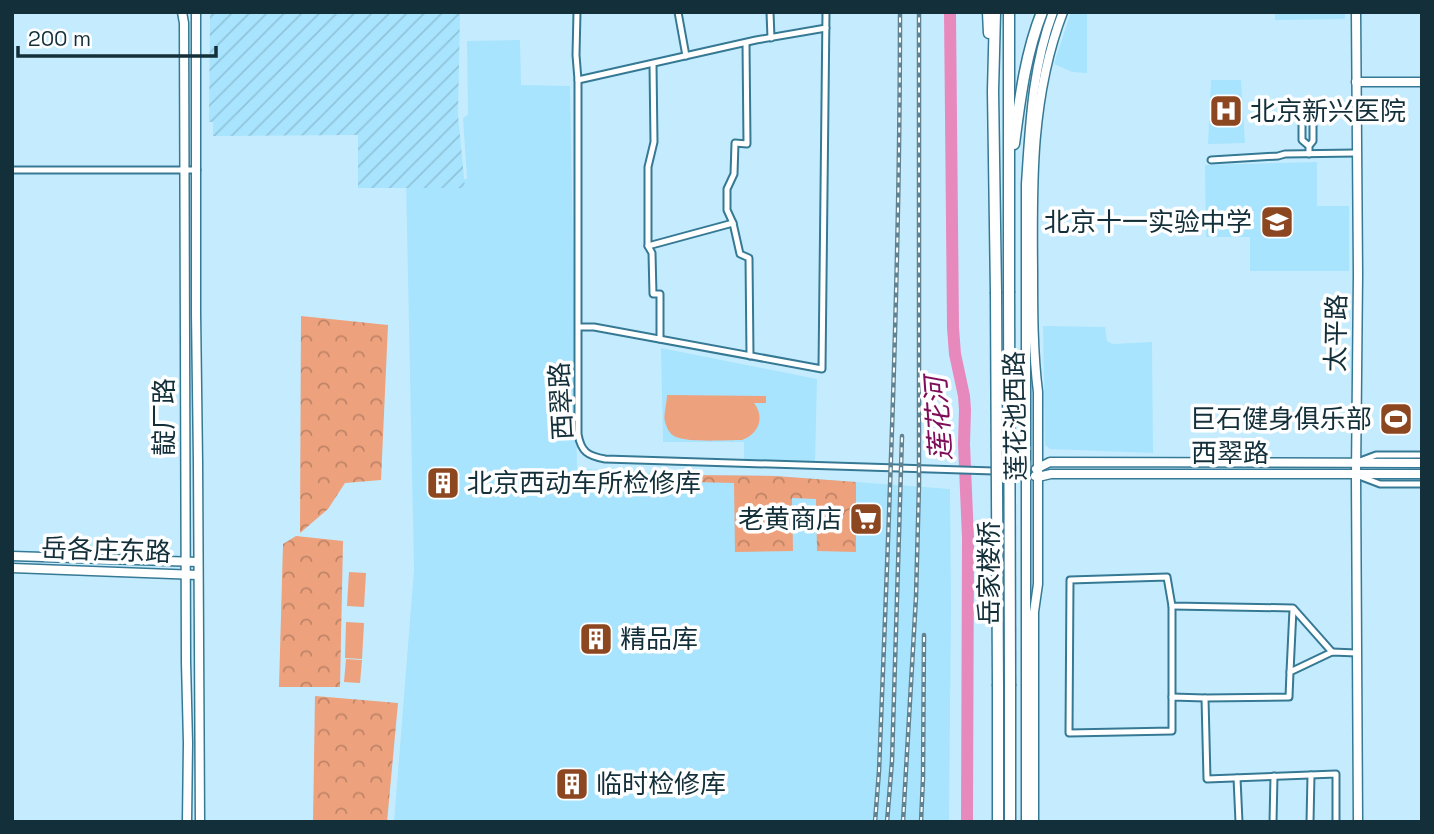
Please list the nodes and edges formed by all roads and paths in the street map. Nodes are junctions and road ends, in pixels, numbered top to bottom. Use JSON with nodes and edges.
{"nodes":[{"id":1,"x":182,"y":12,"type":"edge"},
{"id":2,"x":196,"y":12,"type":"edge"},
{"id":3,"x":577,"y":12,"type":"edge"},
{"id":4,"x":678,"y":12,"type":"edge"},
{"id":5,"x":770,"y":12,"type":"edge"},
{"id":6,"x":826,"y":12,"type":"edge"},
{"id":7,"x":988,"y":12,"type":"edge"},
{"id":8,"x":995,"y":12,"type":"edge"},
{"id":9,"x":1009,"y":12,"type":"edge"},
{"id":10,"x":1042,"y":12,"type":"edge"},
{"id":11,"x":1053,"y":12,"type":"edge"},
{"id":12,"x":1063,"y":12,"type":"edge"},
{"id":13,"x":1356,"y":12,"type":"edge"},
{"id":14,"x":825,"y":28,"type":"junction"},
{"id":15,"x":771,"y":38,"type":"junction"},
{"id":16,"x":746,"y":43,"type":"junction"},
{"id":17,"x":686,"y":56,"type":"junction"},
{"id":18,"x":653,"y":64,"type":"junction"},
{"id":19,"x":578,"y":80,"type":"junction"},
{"id":20,"x":1356,"y":82,"type":"junction"},
{"id":21,"x":1422,"y":82,"type":"edge"},
{"id":22,"x":993,"y":90,"type":"junction"},
{"id":23,"x":1309,"y":146,"type":"junction"},
{"id":24,"x":1356,"y":153,"type":"junction"},
{"id":25,"x":1309,"y":154,"type":"junction"},
{"id":26,"x":1212,"y":160,"type":"dead end"},
{"id":27,"x":12,"y":170,"type":"edge"},
{"id":28,"x":185,"y":170,"type":"junction"},
{"id":29,"x":197,"y":170,"type":"junction"},
{"id":30,"x":1009,"y":183,"type":"junction"},
{"id":31,"x":733,"y":223,"type":"junction"},
{"id":32,"x":648,"y":246,"type":"junction"},
{"id":33,"x":579,"y":327,"type":"junction"},
{"id":34,"x":660,"y":338,"type":"junction"},
{"id":35,"x":750,"y":356,"type":"junction"},
{"id":36,"x":1422,"y":454,"type":"edge"},
{"id":37,"x":1356,"y":462,"type":"junction"},
{"id":38,"x":1422,"y":463,"type":"edge"},
{"id":39,"x":1026,"y":472,"type":"junction"},
{"id":40,"x":1038,"y":473,"type":"junction"},
{"id":41,"x":1422,"y":474,"type":"edge"},
{"id":42,"x":1356,"y":475,"type":"junction"},
{"id":43,"x":1422,"y":484,"type":"edge"},
{"id":44,"x":12,"y":556,"type":"edge"},
{"id":45,"x":185,"y":562,"type":"junction"},
{"id":46,"x":198,"y":562,"type":"junction"},
{"id":47,"x":12,"y":568,"type":"edge"},
{"id":48,"x":185,"y":575,"type":"junction"},
{"id":49,"x":198,"y":575,"type":"junction"},
{"id":50,"x":1172,"y":606,"type":"junction"},
{"id":51,"x":1293,"y":608,"type":"junction"},
{"id":52,"x":1332,"y":652,"type":"junction"},
{"id":53,"x":1357,"y":653,"type":"junction"},
{"id":54,"x":1290,"y":672,"type":"junction"},
{"id":55,"x":1172,"y":696,"type":"junction"},
{"id":56,"x":1205,"y":698,"type":"junction"},
{"id":57,"x":1311,"y":775,"type":"junction"},
{"id":58,"x":1274,"y":776,"type":"junction"},
{"id":59,"x":1237,"y":778,"type":"junction"},
{"id":60,"x":187,"y":822,"type":"edge"},
{"id":61,"x":200,"y":822,"type":"edge"},
{"id":62,"x":998,"y":822,"type":"edge"},
{"id":63,"x":1010,"y":822,"type":"edge"},
{"id":64,"x":1026,"y":822,"type":"edge"},
{"id":65,"x":1034,"y":822,"type":"edge"},
{"id":66,"x":1239,"y":822,"type":"edge"},
{"id":67,"x":1273,"y":822,"type":"edge"},
{"id":68,"x":1310,"y":822,"type":"edge"},
{"id":69,"x":1336,"y":822,"type":"edge"},
{"id":70,"x":1358,"y":822,"type":"edge"}],
"edges":[{"from":1,"to":28,"type":"street","name":"靛厂路"},
{"from":2,"to":29,"type":"street"},
{"from":3,"to":19,"type":"street","name":"西翠路"},
{"from":4,"to":17,"type":"street"},
{"from":5,"to":15,"type":"street"},
{"from":6,"to":14,"type":"street"},
{"from":7,"to":22,"type":"highway"},
{"from":8,"to":22,"type":"highway"},
{"from":9,"to":30,"type":"highway"},
{"from":10,"to":30,"type":"highway"},
{"from":11,"to":39,"type":"street","name":"莲花池西路"},
{"from":12,"to":40,"type":"street","name":"莲花池西路"},
{"from":13,"to":20,"type":"street","name":"太平路"},
{"from":14,"to":15,"type":"street"},
{"from":14,"to":35,"type":"street"},
{"from":15,"to":16,"type":"street"},
{"from":16,"to":17,"type":"street"},
{"from":16,"to":31,"type":"street"},
{"from":17,"to":18,"type":"street"},
{"from":18,"to":19,"type":"street"},
{"from":18,"to":32,"type":"street"},
{"from":19,"to":33,"type":"street","name":"西翠路"},
{"from":20,"to":21,"type":"street"},
{"from":20,"to":24,"type":"street","name":"太平路"},
{"from":22,"to":62,"type":"highway","name":"岳家楼桥","bridge":true},
{"from":23,"to":23,"type":"street"},
{"from":23,"to":25,"type":"street"},
{"from":24,"to":25,"type":"street"},
{"from":24,"to":37,"type":"street","name":"太平路"},
{"from":25,"to":26,"type":"street"},
{"from":27,"to":28,"type":"street"},
{"from":28,"to":29,"type":"street"},
{"from":28,"to":45,"type":"street","name":"靛厂路"},
{"from":29,"to":46,"type":"street"},
{"from":30,"to":63,"type":"highway","name":"岳家楼桥","bridge":true},
{"from":31,"to":32,"type":"street"},
{"from":31,"to":35,"type":"street"},
{"from":32,"to":34,"type":"street"},
{"from":33,"to":34,"type":"street"},
{"from":33,"to":39,"type":"street","name":"西翠路"},
{"from":34,"to":35,"type":"street"},
{"from":36,"to":37,"type":"street"},
{"from":37,"to":38,"type":"street","name":"西翠路"},
{"from":37,"to":40,"type":"street","name":"西翠路"},
{"from":37,"to":42,"type":"street","name":"太平路"},
{"from":39,"to":40,"type":"street"},
{"from":39,"to":64,"type":"street","name":"莲花池西路"},
{"from":40,"to":42,"type":"street","name":"西翠路"},
{"from":40,"to":65,"type":"street","name":"莲花池西路"},
{"from":41,"to":42,"type":"street","name":"西翠路"},
{"from":42,"to":43,"type":"street"},
{"from":42,"to":53,"type":"street","name":"太平路"},
{"from":44,"to":45,"type":"street","name":"岳各庄东路"},
{"from":45,"to":46,"type":"street","name":"岳各庄东路"},
{"from":45,"to":48,"type":"street","name":"靛厂路"},
{"from":46,"to":49,"type":"street"},
{"from":47,"to":48,"type":"street","name":"岳各庄东路"},
{"from":48,"to":49,"type":"street","name":"岳各庄东路"},
{"from":48,"to":60,"type":"street","name":"靛厂路"},
{"from":49,"to":61,"type":"street"},
{"from":50,"to":51,"type":"street"},
{"from":50,"to":55,"type":"street"},
{"from":50,"to":55,"type":"street"},
{"from":51,"to":52,"type":"street"},
{"from":51,"to":54,"type":"street"},
{"from":52,"to":53,"type":"street"},
{"from":52,"to":54,"type":"street"},
{"from":53,"to":70,"type":"street","name":"太平路"},
{"from":54,"to":56,"type":"street"},
{"from":55,"to":56,"type":"street"},
{"from":56,"to":59,"type":"street"},
{"from":57,"to":58,"type":"street"},
{"from":57,"to":68,"type":"street"},
{"from":57,"to":69,"type":"street"},
{"from":58,"to":59,"type":"street"},
{"from":58,"to":67,"type":"street"},
{"from":59,"to":66,"type":"street"}]}
